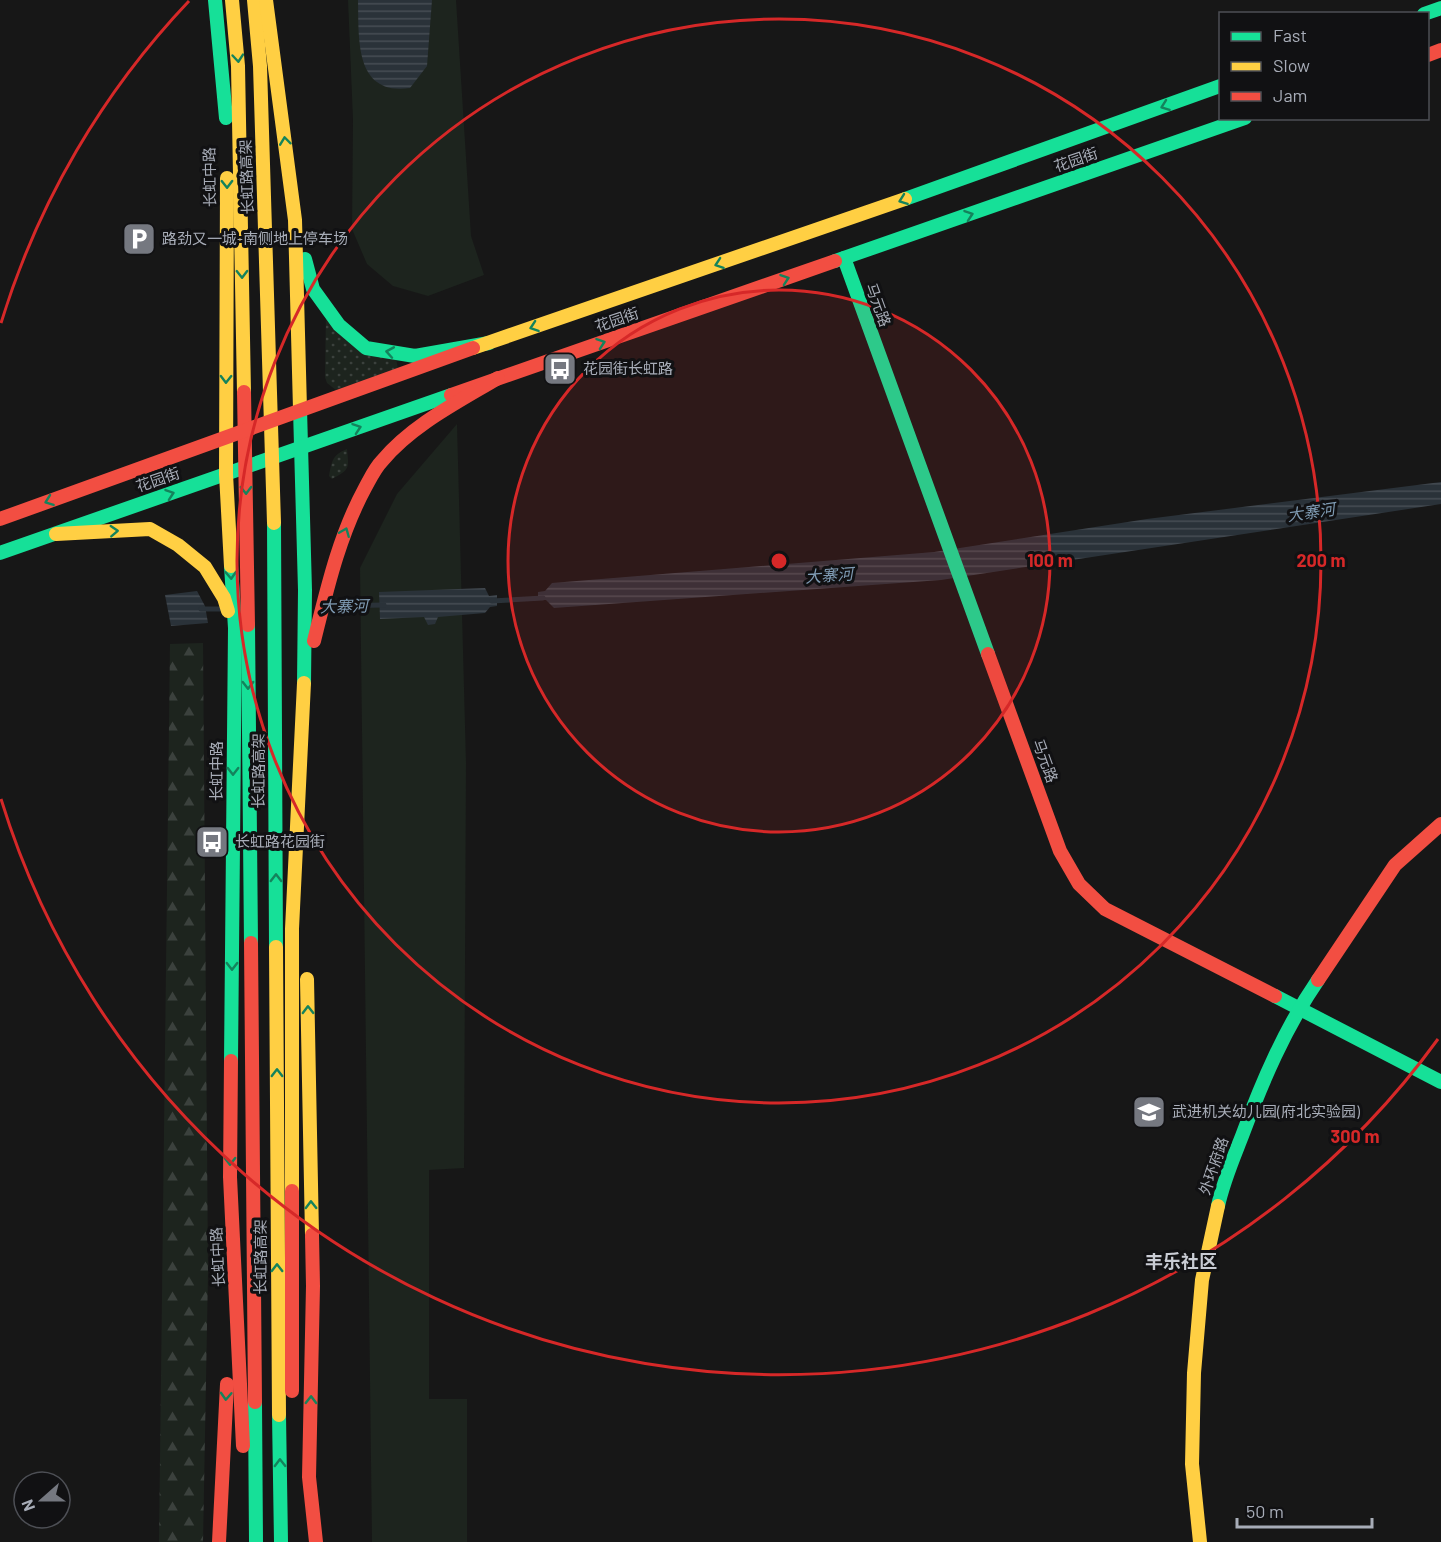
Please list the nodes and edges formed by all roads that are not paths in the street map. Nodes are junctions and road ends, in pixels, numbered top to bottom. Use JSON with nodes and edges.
{"nodes":[{"id":1,"x":215,"y":0,"type":"edge"},
{"id":2,"x":232,"y":0,"type":"edge"},
{"id":3,"x":254,"y":0,"type":"edge"},
{"id":4,"x":267,"y":3,"type":"edge"},
{"id":5,"x":1219,"y":87,"type":"edge"},
{"id":6,"x":1239,"y":120,"type":"edge"},
{"id":7,"x":295,"y":220,"type":"junction"},
{"id":8,"x":844,"y":258,"type":"junction"},
{"id":9,"x":288,"y":339,"type":"junction"},
{"id":10,"x":226,"y":342,"type":"junction"},
{"id":11,"x":489,"y":343,"type":"junction"},
{"id":12,"x":498,"y":378,"type":"junction"},
{"id":13,"x":301,"y":410,"type":"junction"},
{"id":14,"x":225,"y":437,"type":"junction"},
{"id":15,"x":302,"y":447,"type":"junction"},
{"id":16,"x":226,"y":474,"type":"junction"},
{"id":17,"x":0,"y":519,"type":"edge"},
{"id":18,"x":56,"y":534,"type":"junction"},
{"id":19,"x":0,"y":554,"type":"edge"},
{"id":20,"x":228,"y":599,"type":"junction"},
{"id":21,"x":311,"y":624,"type":"junction"},
{"id":22,"x":303,"y":681,"type":"junction"},
{"id":23,"x":1441,"y":824,"type":"edge"},
{"id":24,"x":306,"y":916,"type":"dead end"},
{"id":25,"x":307,"y":963,"type":"dead end"},
{"id":26,"x":1299,"y":1008,"type":"junction"},
{"id":27,"x":1441,"y":1082,"type":"edge"},
{"id":28,"x":234,"y":1253,"type":"junction"},
{"id":29,"x":254,"y":1346,"type":"junction"},
{"id":30,"x":219,"y":1542,"type":"edge"},
{"id":31,"x":245,"y":1542,"type":"edge"},
{"id":32,"x":256,"y":1542,"type":"edge"},
{"id":33,"x":281,"y":1542,"type":"edge"},
{"id":34,"x":292,"y":1542,"type":"edge"},
{"id":35,"x":316,"y":1542,"type":"edge"},
{"id":36,"x":1200,"y":1542,"type":"edge"}],
"edges":[{"from":1,"to":10,"type":"main road","name":"长虹中路","one_way":true},
{"from":2,"to":29,"type":"main road","name":"长虹路高架","one_way":true},
{"from":33,"to":3,"type":"main road","name":"长虹路高架","one_way":true},
{"from":7,"to":4,"type":"main road","one_way":true},
{"from":5,"to":11,"type":"main road","name":"花园街","one_way":true},
{"from":8,"to":6,"type":"main road","name":"花园街","one_way":true},
{"from":7,"to":9,"type":"main road"},
{"from":11,"to":7,"type":"main road","one_way":true},
{"from":12,"to":8,"type":"main road","name":"花园街","one_way":true},
{"from":8,"to":26,"type":"main road","name":"马元路"},
{"from":9,"to":10,"type":"main road"},
{"from":9,"to":13,"type":"main road"},
{"from":10,"to":14,"type":"main road","name":"长虹中路","one_way":true},
{"from":11,"to":13,"type":"main road","name":"花园街"},
{"from":15,"to":12,"type":"main road","name":"花园街","one_way":true},
{"from":21,"to":12,"type":"main road","one_way":true},
{"from":13,"to":14,"type":"main road","name":"花园街"},
{"from":13,"to":15,"type":"main road"},
{"from":14,"to":16,"type":"main road","name":"长虹中路"},
{"from":14,"to":17,"type":"main road","name":"花园街","one_way":true},
{"from":15,"to":16,"type":"main road","name":"花园街"},
{"from":15,"to":21,"type":"main road"},
{"from":18,"to":16,"type":"main road","name":"花园街","one_way":true},
{"from":16,"to":20,"type":"main road","name":"长虹中路","one_way":true},
{"from":18,"to":19,"type":"main road","name":"花园街"},
{"from":18,"to":20,"type":"main road","one_way":true},
{"from":20,"to":28,"type":"main road","name":"长虹中路","one_way":true},
{"from":21,"to":22,"type":"main road"},
{"from":22,"to":24,"type":"main road"},
{"from":22,"to":34,"type":"main road"},
{"from":23,"to":26,"type":"main road","name":"外环府路"},
{"from":35,"to":25,"type":"main road","one_way":true},
{"from":26,"to":27,"type":"main road","name":"马元路"},
{"from":26,"to":36,"type":"main road","name":"外环府路"},
{"from":28,"to":30,"type":"main road","one_way":true},
{"from":28,"to":31,"type":"main road","name":"长虹中路"},
{"from":29,"to":31,"type":"main road"},
{"from":29,"to":32,"type":"main road","name":"长虹路高架"}]}
